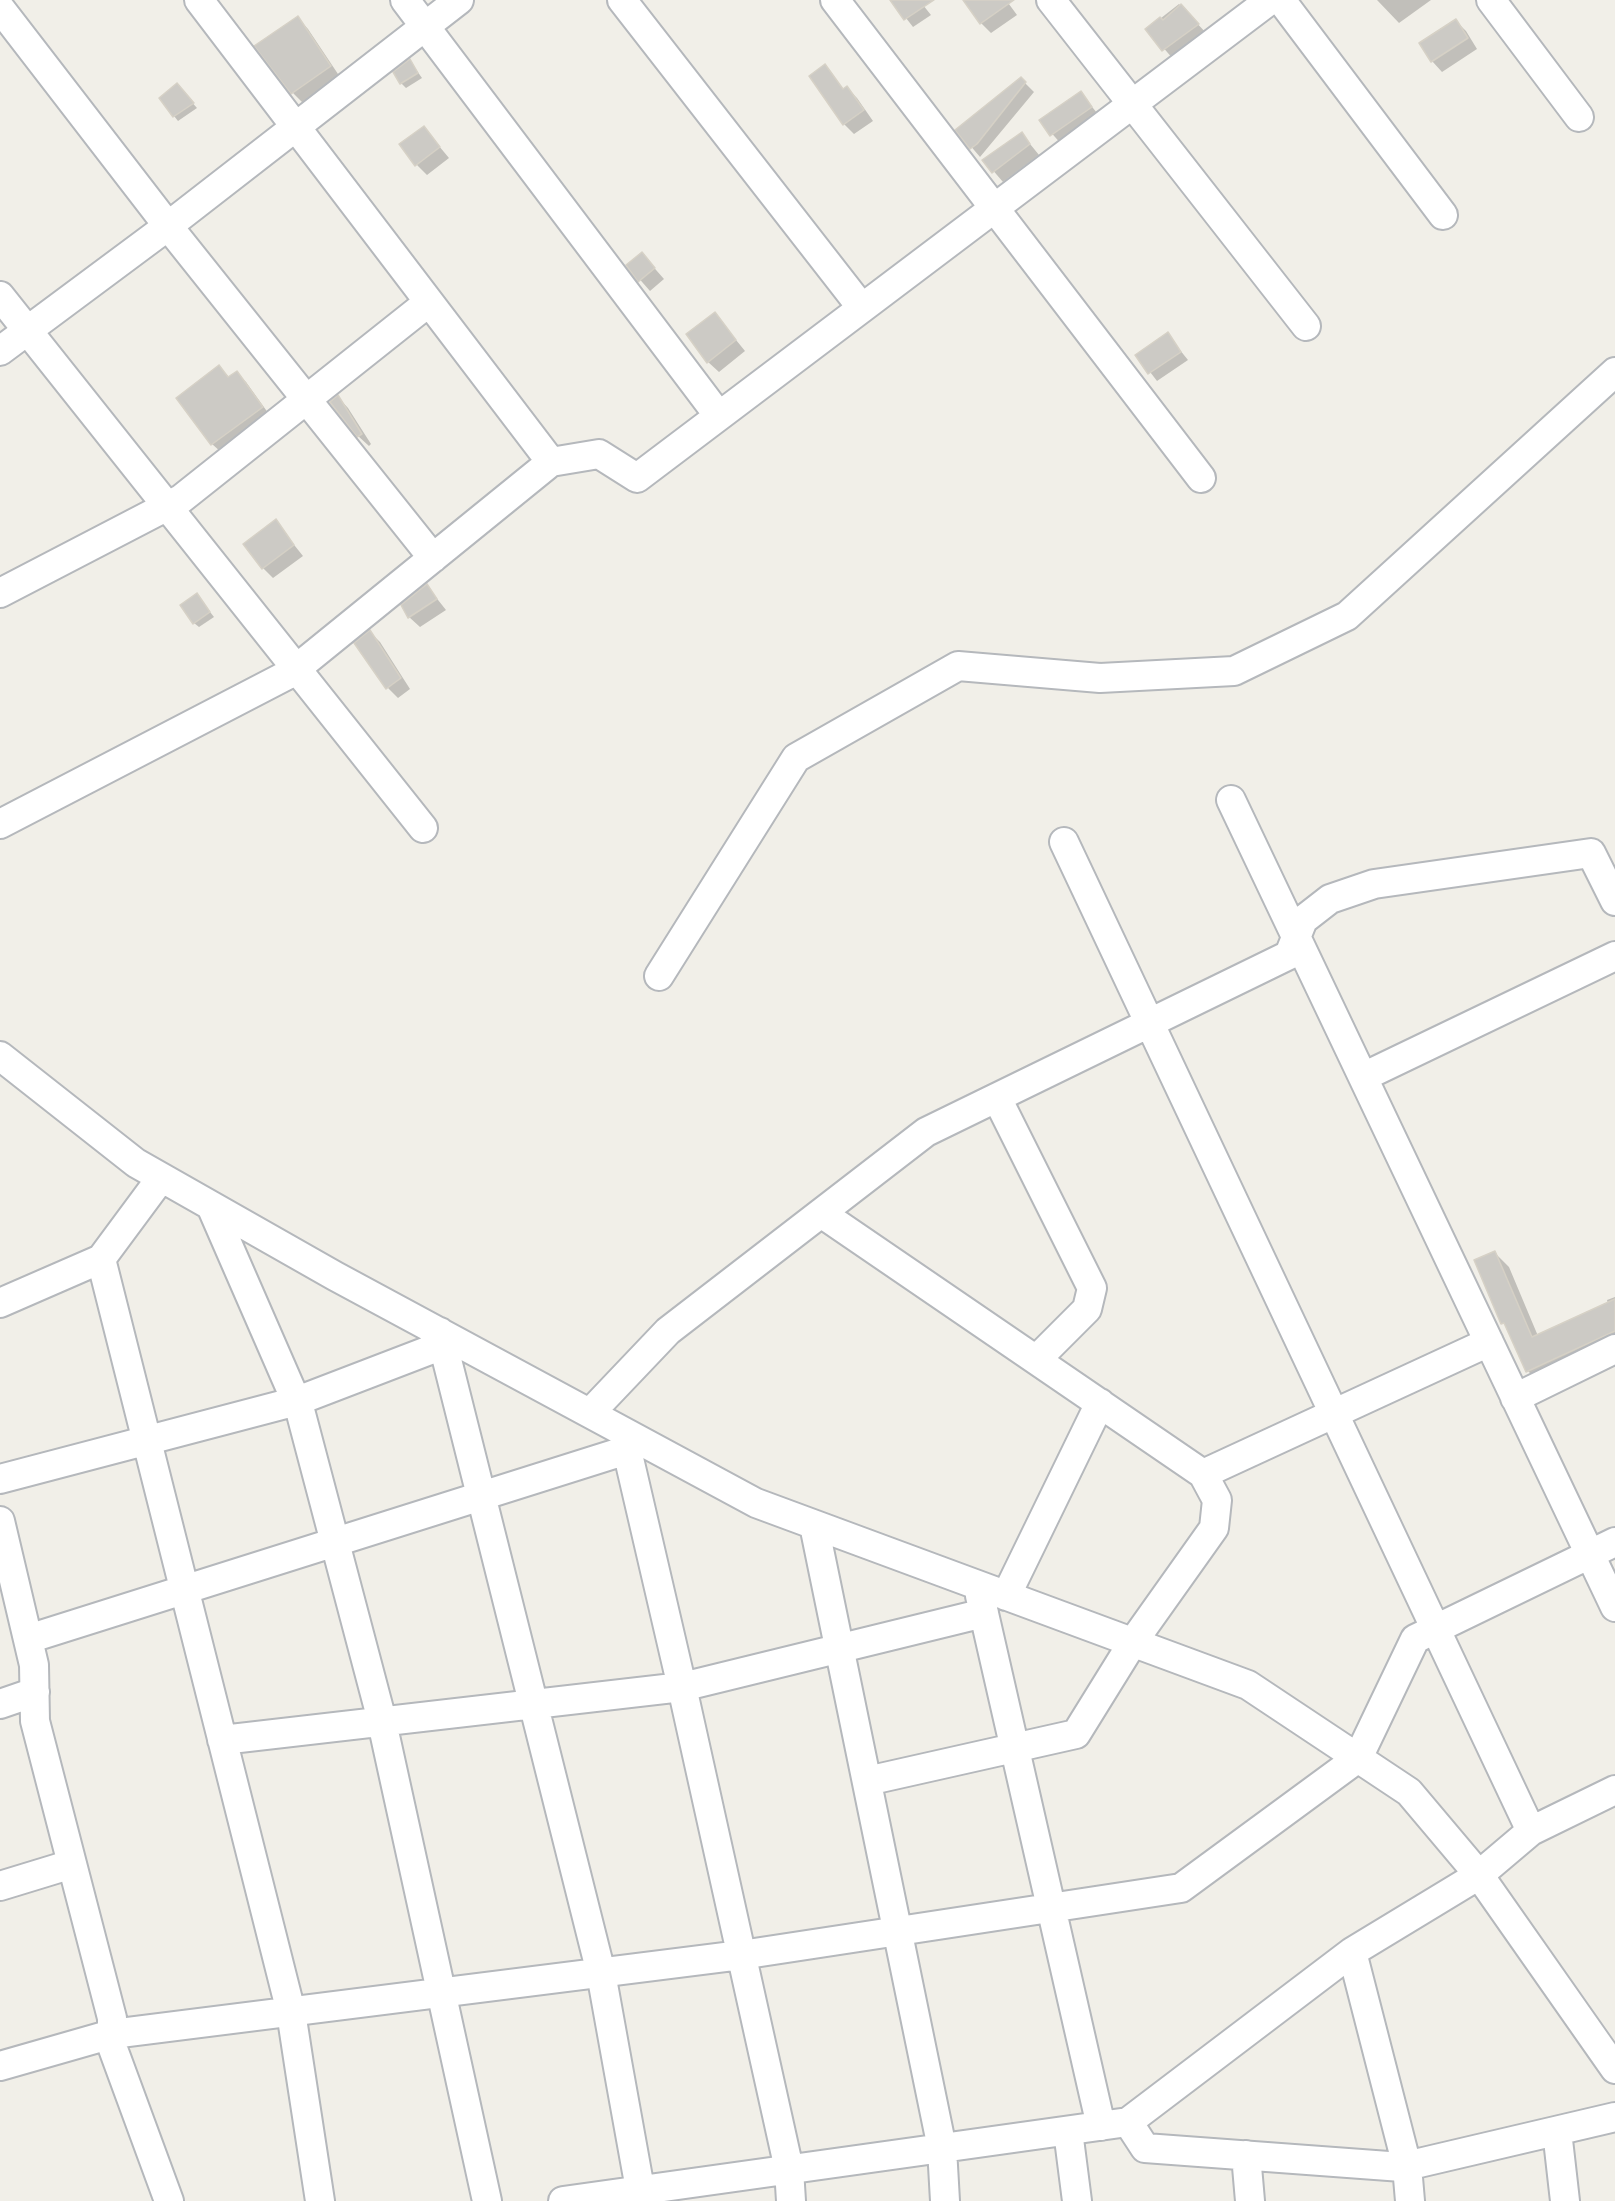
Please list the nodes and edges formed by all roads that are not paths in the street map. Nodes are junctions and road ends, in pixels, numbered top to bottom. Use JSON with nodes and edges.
{"nodes":[{"id":1,"x":199,"y":0,"type":"edge"},
{"id":2,"x":405,"y":0,"type":"edge"},
{"id":3,"x":459,"y":0,"type":"edge"},
{"id":4,"x":622,"y":0,"type":"edge"},
{"id":5,"x":835,"y":0,"type":"edge"},
{"id":6,"x":1051,"y":0,"type":"edge"},
{"id":7,"x":1270,"y":0,"type":"edge"},
{"id":8,"x":1281,"y":0,"type":"edge"},
{"id":9,"x":1491,"y":0,"type":"edge"},
{"id":10,"x":0,"y":8,"type":"edge"},
{"id":11,"x":425,"y":26,"type":"junction"},
{"id":12,"x":1132,"y":104,"type":"junction"},
{"id":13,"x":1580,"y":117,"type":"dead end"},
{"id":14,"x":295,"y":127,"type":"junction"},
{"id":15,"x":994,"y":208,"type":"junction"},
{"id":16,"x":1443,"y":215,"type":"dead end"},
{"id":17,"x":168,"y":226,"type":"junction"},
{"id":18,"x":0,"y":296,"type":"edge"},
{"id":19,"x":429,"y":302,"type":"junction"},
{"id":20,"x":862,"y":308,"type":"junction"},
{"id":21,"x":1306,"y":326,"type":"dead end"},
{"id":22,"x":27,"y":330,"type":"junction"},
{"id":23,"x":0,"y":351,"type":"edge"},
{"id":24,"x":1615,"y":372,"type":"edge"},
{"id":25,"x":306,"y":399,"type":"junction"},
{"id":26,"x":718,"y":417,"type":"junction"},
{"id":27,"x":551,"y":462,"type":"junction"},
{"id":28,"x":1201,"y":478,"type":"dead end"},
{"id":29,"x":167,"y":506,"type":"junction"},
{"id":30,"x":433,"y":558,"type":"junction"},
{"id":31,"x":0,"y":593,"type":"edge"},
{"id":32,"x":297,"y":669,"type":"junction"},
{"id":33,"x":1231,"y":800,"type":"dead end"},
{"id":34,"x":0,"y":824,"type":"edge"},
{"id":35,"x":423,"y":828,"type":"dead end"},
{"id":36,"x":1064,"y":842,"type":"dead end"},
{"id":37,"x":1615,"y":901,"type":"edge"},
{"id":38,"x":1296,"y":937,"type":"junction"},
{"id":39,"x":1615,"y":956,"type":"edge"},
{"id":40,"x":659,"y":976,"type":"dead end"},
{"id":41,"x":1150,"y":1023,"type":"junction"},
{"id":42,"x":0,"y":1056,"type":"edge"},
{"id":43,"x":1363,"y":1077,"type":"junction"},
{"id":44,"x":997,"y":1098,"type":"junction"},
{"id":45,"x":161,"y":1178,"type":"junction"},
{"id":46,"x":212,"y":1206,"type":"junction"},
{"id":47,"x":821,"y":1213,"type":"junction"},
{"id":48,"x":101,"y":1259,"type":"junction"},
{"id":49,"x":0,"y":1303,"type":"edge"},
{"id":50,"x":442,"y":1339,"type":"junction"},
{"id":51,"x":1489,"y":1342,"type":"junction"},
{"id":52,"x":1615,"y":1350,"type":"edge"},
{"id":53,"x":1037,"y":1359,"type":"junction"},
{"id":54,"x":1515,"y":1398,"type":"junction"},
{"id":55,"x":297,"y":1401,"type":"junction"},
{"id":56,"x":1100,"y":1403,"type":"junction"},
{"id":57,"x":590,"y":1413,"type":"junction"},
{"id":58,"x":1334,"y":1413,"type":"junction"},
{"id":59,"x":147,"y":1440,"type":"junction"},
{"id":60,"x":627,"y":1441,"type":"junction"},
{"id":61,"x":1203,"y":1474,"type":"junction"},
{"id":62,"x":0,"y":1479,"type":"edge"},
{"id":63,"x":481,"y":1496,"type":"junction"},
{"id":64,"x":0,"y":1521,"type":"edge"},
{"id":65,"x":814,"y":1525,"type":"junction"},
{"id":66,"x":335,"y":1542,"type":"junction"},
{"id":67,"x":1615,"y":1542,"type":"edge"},
{"id":68,"x":1590,"y":1554,"type":"junction"},
{"id":69,"x":977,"y":1585,"type":"junction"},
{"id":70,"x":184,"y":1589,"type":"junction"},
{"id":71,"x":1006,"y":1596,"type":"junction"},
{"id":72,"x":1615,"y":1607,"type":"edge"},
{"id":73,"x":984,"y":1613,"type":"junction"},
{"id":74,"x":1436,"y":1629,"type":"junction"},
{"id":75,"x":28,"y":1639,"type":"junction"},
{"id":76,"x":1132,"y":1642,"type":"junction"},
{"id":77,"x":840,"y":1648,"type":"junction"},
{"id":78,"x":682,"y":1688,"type":"junction"},
{"id":79,"x":35,"y":1692,"type":"junction"},
{"id":80,"x":0,"y":1704,"type":"edge"},
{"id":81,"x":534,"y":1704,"type":"junction"},
{"id":82,"x":382,"y":1721,"type":"junction"},
{"id":83,"x":222,"y":1740,"type":"junction"},
{"id":84,"x":1014,"y":1748,"type":"junction"},
{"id":85,"x":1358,"y":1758,"type":"junction"},
{"id":86,"x":867,"y":1781,"type":"junction"},
{"id":87,"x":1615,"y":1790,"type":"edge"},
{"id":88,"x":1532,"y":1831,"type":"junction"},
{"id":89,"x":72,"y":1864,"type":"junction"},
{"id":90,"x":1479,"y":1875,"type":"junction"},
{"id":91,"x":0,"y":1886,"type":"edge"},
{"id":92,"x":1051,"y":1908,"type":"junction"},
{"id":93,"x":898,"y":1931,"type":"junction"},
{"id":94,"x":1352,"y":1953,"type":"junction"},
{"id":95,"x":741,"y":1955,"type":"junction"},
{"id":96,"x":601,"y":1973,"type":"junction"},
{"id":97,"x":442,"y":1993,"type":"junction"},
{"id":98,"x":291,"y":2012,"type":"junction"},
{"id":99,"x":112,"y":2034,"type":"junction"},
{"id":100,"x":0,"y":2066,"type":"edge"},
{"id":101,"x":1615,"y":2069,"type":"edge"},
{"id":102,"x":1615,"y":2117,"type":"edge"},
{"id":103,"x":1115,"y":2124,"type":"junction"},
{"id":104,"x":1068,"y":2131,"type":"junction"},
{"id":105,"x":1557,"y":2131,"type":"junction"},
{"id":106,"x":942,"y":2148,"type":"junction"},
{"id":107,"x":1246,"y":2155,"type":"junction"},
{"id":108,"x":1407,"y":2166,"type":"junction"},
{"id":109,"x":789,"y":2169,"type":"junction"},
{"id":110,"x":641,"y":2195,"type":"edge"},
{"id":111,"x":169,"y":2201,"type":"edge"},
{"id":112,"x":320,"y":2201,"type":"edge"},
{"id":113,"x":487,"y":2201,"type":"edge"},
{"id":114,"x":563,"y":2201,"type":"edge"},
{"id":115,"x":791,"y":2201,"type":"edge"},
{"id":116,"x":945,"y":2201,"type":"edge"},
{"id":117,"x":1077,"y":2201,"type":"edge"},
{"id":118,"x":1250,"y":2201,"type":"edge"},
{"id":119,"x":1410,"y":2201,"type":"edge"},
{"id":120,"x":1565,"y":2201,"type":"edge"}],
"edges":[{"from":1,"to":14,"type":"street"},
{"from":2,"to":11,"type":"street"},
{"from":3,"to":11,"type":"street"},
{"from":4,"to":20,"type":"street"},
{"from":5,"to":15,"type":"street"},
{"from":6,"to":12,"type":"street"},
{"from":7,"to":12,"type":"street"},
{"from":8,"to":16,"type":"street"},
{"from":9,"to":13,"type":"street"},
{"from":10,"to":17,"type":"street"},
{"from":11,"to":14,"type":"street"},
{"from":11,"to":26,"type":"street"},
{"from":12,"to":15,"type":"street"},
{"from":12,"to":21,"type":"street"},
{"from":14,"to":17,"type":"street"},
{"from":14,"to":19,"type":"street"},
{"from":15,"to":20,"type":"street"},
{"from":15,"to":28,"type":"street"},
{"from":17,"to":22,"type":"street"},
{"from":17,"to":25,"type":"street"},
{"from":18,"to":22,"type":"street"},
{"from":19,"to":25,"type":"street"},
{"from":19,"to":27,"type":"street"},
{"from":20,"to":26,"type":"street"},
{"from":22,"to":23,"type":"street"},
{"from":22,"to":29,"type":"street"},
{"from":24,"to":40,"type":"street"},
{"from":25,"to":29,"type":"street"},
{"from":25,"to":30,"type":"street"},
{"from":26,"to":27,"type":"street"},
{"from":27,"to":30,"type":"street"},
{"from":29,"to":31,"type":"street"},
{"from":29,"to":32,"type":"street"},
{"from":30,"to":32,"type":"street"},
{"from":32,"to":34,"type":"street"},
{"from":32,"to":35,"type":"street"},
{"from":33,"to":38,"type":"street"},
{"from":36,"to":41,"type":"street"},
{"from":37,"to":38,"type":"street"},
{"from":38,"to":41,"type":"street"},
{"from":38,"to":43,"type":"street"},
{"from":39,"to":43,"type":"street"},
{"from":41,"to":44,"type":"street"},
{"from":41,"to":58,"type":"street"},
{"from":42,"to":45,"type":"street"},
{"from":43,"to":51,"type":"street"},
{"from":44,"to":47,"type":"street"},
{"from":44,"to":53,"type":"street"},
{"from":45,"to":46,"type":"street"},
{"from":45,"to":48,"type":"street"},
{"from":46,"to":50,"type":"street"},
{"from":46,"to":55,"type":"street"},
{"from":47,"to":53,"type":"street"},
{"from":47,"to":57,"type":"street"},
{"from":48,"to":49,"type":"street"},
{"from":48,"to":59,"type":"street"},
{"from":50,"to":55,"type":"street"},
{"from":50,"to":57,"type":"street"},
{"from":50,"to":63,"type":"street"},
{"from":51,"to":54,"type":"street"},
{"from":51,"to":58,"type":"street"},
{"from":52,"to":54,"type":"street"},
{"from":53,"to":56,"type":"street"},
{"from":54,"to":68,"type":"street"},
{"from":55,"to":59,"type":"street"},
{"from":55,"to":66,"type":"street"},
{"from":56,"to":61,"type":"street"},
{"from":56,"to":71,"type":"street"},
{"from":57,"to":60,"type":"street"},
{"from":58,"to":61,"type":"street"},
{"from":58,"to":74,"type":"street"},
{"from":59,"to":62,"type":"street"},
{"from":59,"to":70,"type":"street"},
{"from":60,"to":63,"type":"street"},
{"from":60,"to":65,"type":"street"},
{"from":60,"to":78,"type":"street"},
{"from":61,"to":76,"type":"street"},
{"from":63,"to":66,"type":"street"},
{"from":63,"to":81,"type":"street"},
{"from":64,"to":75,"type":"street"},
{"from":65,"to":69,"type":"street"},
{"from":65,"to":77,"type":"street"},
{"from":66,"to":70,"type":"street"},
{"from":66,"to":82,"type":"street"},
{"from":67,"to":68,"type":"street"},
{"from":68,"to":72,"type":"street"},
{"from":68,"to":74,"type":"street"},
{"from":69,"to":71,"type":"street"},
{"from":69,"to":73,"type":"street"},
{"from":70,"to":75,"type":"street"},
{"from":70,"to":83,"type":"street"},
{"from":71,"to":76,"type":"street"},
{"from":73,"to":77,"type":"street"},
{"from":73,"to":84,"type":"street"},
{"from":74,"to":85,"type":"street"},
{"from":74,"to":88,"type":"street"},
{"from":75,"to":79,"type":"street"},
{"from":76,"to":84,"type":"street"},
{"from":76,"to":85,"type":"street"},
{"from":77,"to":78,"type":"street"},
{"from":77,"to":86,"type":"street"},
{"from":78,"to":81,"type":"street"},
{"from":78,"to":95,"type":"street"},
{"from":79,"to":80,"type":"street"},
{"from":79,"to":89,"type":"street"},
{"from":81,"to":82,"type":"street"},
{"from":81,"to":96,"type":"street"},
{"from":82,"to":83,"type":"street"},
{"from":82,"to":97,"type":"street"},
{"from":83,"to":98,"type":"street"},
{"from":84,"to":86,"type":"street"},
{"from":84,"to":92,"type":"street"},
{"from":85,"to":90,"type":"street"},
{"from":85,"to":92,"type":"street"},
{"from":86,"to":93,"type":"street"},
{"from":87,"to":88,"type":"street"},
{"from":88,"to":90,"type":"street"},
{"from":89,"to":91,"type":"street"},
{"from":89,"to":99,"type":"street"},
{"from":90,"to":94,"type":"street"},
{"from":90,"to":101,"type":"street"},
{"from":92,"to":93,"type":"street"},
{"from":92,"to":103,"type":"street"},
{"from":93,"to":95,"type":"street"},
{"from":93,"to":106,"type":"street"},
{"from":94,"to":103,"type":"street"},
{"from":94,"to":108,"type":"street"},
{"from":95,"to":96,"type":"street"},
{"from":95,"to":109,"type":"street"},
{"from":96,"to":97,"type":"street"},
{"from":96,"to":110,"type":"street"},
{"from":97,"to":98,"type":"street"},
{"from":97,"to":113,"type":"street"},
{"from":98,"to":99,"type":"street"},
{"from":98,"to":112,"type":"street"},
{"from":99,"to":100,"type":"street"},
{"from":99,"to":111,"type":"street"},
{"from":102,"to":105,"type":"street"},
{"from":103,"to":104,"type":"street"},
{"from":103,"to":107,"type":"street"},
{"from":104,"to":106,"type":"street"},
{"from":104,"to":117,"type":"street"},
{"from":105,"to":108,"type":"street"},
{"from":105,"to":120,"type":"street"},
{"from":106,"to":109,"type":"street"},
{"from":106,"to":116,"type":"street"},
{"from":107,"to":108,"type":"street"},
{"from":107,"to":118,"type":"street"},
{"from":108,"to":119,"type":"street"},
{"from":109,"to":110,"type":"street"},
{"from":109,"to":115,"type":"street"},
{"from":110,"to":114,"type":"street"}]}
